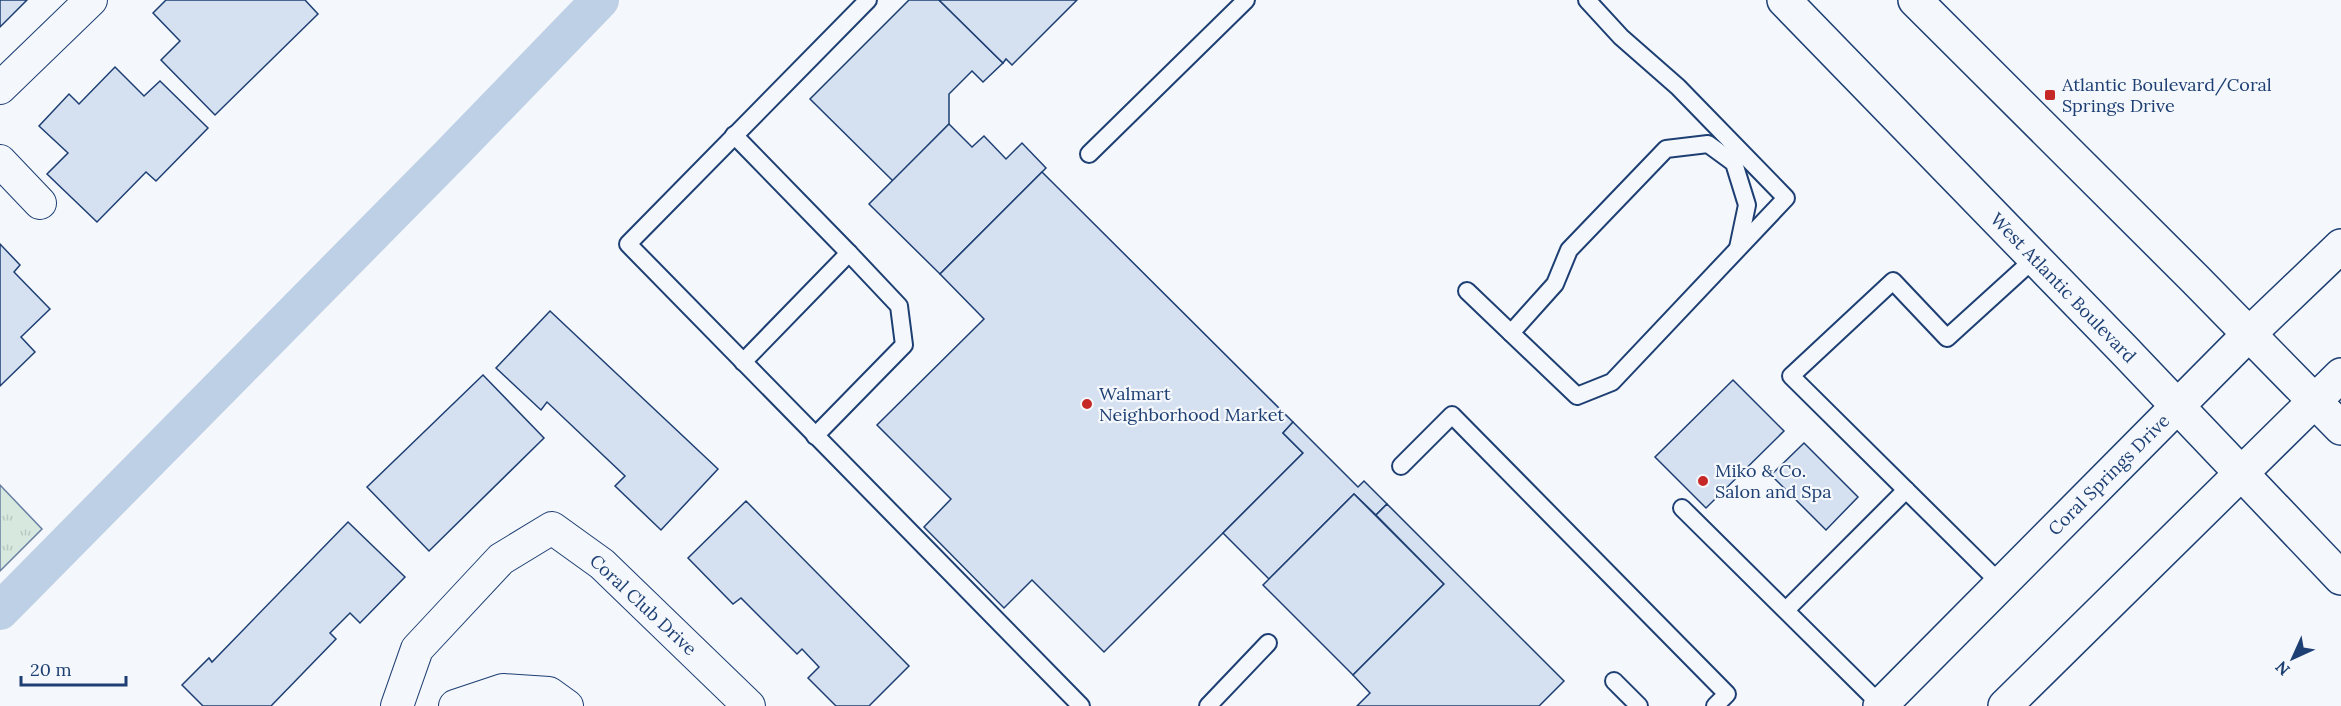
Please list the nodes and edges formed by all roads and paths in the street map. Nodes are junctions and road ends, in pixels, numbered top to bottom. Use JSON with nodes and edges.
{"nodes":[{"id":1,"x":91,"y":0,"type":"edge"},
{"id":2,"x":868,"y":0,"type":"edge"},
{"id":3,"x":1246,"y":0,"type":"edge"},
{"id":4,"x":1587,"y":0,"type":"edge"},
{"id":5,"x":1784,"y":0,"type":"edge"},
{"id":6,"x":1915,"y":0,"type":"edge"},
{"id":7,"x":0,"y":88,"type":"edge"},
{"id":8,"x":734,"y":135,"type":"junction"},
{"id":9,"x":1089,"y":154,"type":"dead end"},
{"id":10,"x":0,"y":161,"type":"edge"},
{"id":11,"x":40,"y":203,"type":"dead end"},
{"id":12,"x":2341,"y":246,"type":"edge"},
{"id":13,"x":1738,"y":249,"type":"junction"},
{"id":14,"x":849,"y":252,"type":"junction"},
{"id":15,"x":2034,"y":259,"type":"junction"},
{"id":16,"x":1467,"y":291,"type":"dead end"},
{"id":17,"x":1511,"y":333,"type":"junction"},
{"id":18,"x":2249,"y":334,"type":"junction"},
{"id":19,"x":743,"y":362,"type":"junction"},
{"id":20,"x":2341,"y":375,"type":"edge"},
{"id":21,"x":2315,"y":400,"type":"junction"},
{"id":22,"x":2178,"y":406,"type":"junction"},
{"id":23,"x":2341,"y":428,"type":"edge"},
{"id":24,"x":815,"y":436,"type":"junction"},
{"id":25,"x":1401,"y":466,"type":"dead end"},
{"id":26,"x":2241,"y":474,"type":"junction"},
{"id":27,"x":1906,"y":490,"type":"junction"},
{"id":28,"x":1682,"y":508,"type":"dead end"},
{"id":29,"x":2341,"y":578,"type":"edge"},
{"id":30,"x":2001,"y":584,"type":"junction"},
{"id":31,"x":1786,"y":610,"type":"junction"},
{"id":32,"x":1268,"y":643,"type":"dead end"},
{"id":33,"x":1614,"y":681,"type":"dead end"},
{"id":34,"x":1881,"y":705,"type":"edge"},
{"id":35,"x":396,"y":706,"type":"edge"},
{"id":36,"x":455,"y":706,"type":"edge"},
{"id":37,"x":567,"y":706,"type":"edge"},
{"id":38,"x":749,"y":706,"type":"edge"},
{"id":39,"x":1082,"y":706,"type":"edge"},
{"id":40,"x":1208,"y":706,"type":"edge"},
{"id":41,"x":1639,"y":706,"type":"edge"},
{"id":42,"x":1715,"y":706,"type":"edge"},
{"id":43,"x":2005,"y":706,"type":"edge"}],
"edges":[{"from":1,"to":7,"type":"street"},
{"from":2,"to":8,"type":"lane"},
{"from":3,"to":9,"type":"lane"},
{"from":4,"to":13,"type":"lane"},
{"from":5,"to":15,"type":"main road","name":"West Atlantic Boulevard"},
{"from":6,"to":18,"type":"main road"},
{"from":8,"to":14,"type":"lane"},
{"from":8,"to":19,"type":"lane"},
{"from":10,"to":11,"type":"street"},
{"from":12,"to":18,"type":"main road","name":"Coral Springs Drive"},
{"from":13,"to":17,"type":"lane"},
{"from":13,"to":17,"type":"lane"},
{"from":14,"to":19,"type":"lane"},
{"from":14,"to":24,"type":"lane"},
{"from":15,"to":22,"type":"main road","name":"West Atlantic Boulevard"},
{"from":15,"to":27,"type":"lane"},
{"from":16,"to":17,"type":"lane"},
{"from":18,"to":21,"type":"main road"},
{"from":18,"to":22,"type":"main road","name":"Coral Springs Drive"},
{"from":19,"to":24,"type":"lane"},
{"from":20,"to":21,"type":"main road"},
{"from":21,"to":23,"type":"main road"},
{"from":21,"to":26,"type":"main road"},
{"from":22,"to":26,"type":"main road","name":"West Atlantic Boulevard"},
{"from":22,"to":30,"type":"main road","name":"Coral Springs Drive"},
{"from":24,"to":39,"type":"lane"},
{"from":25,"to":42,"type":"lane"},
{"from":26,"to":29,"type":"main road","name":"West Atlantic Boulevard"},
{"from":26,"to":43,"type":"main road"},
{"from":27,"to":30,"type":"lane"},
{"from":27,"to":31,"type":"lane"},
{"from":28,"to":31,"type":"lane"},
{"from":30,"to":34,"type":"main road","name":"Coral Springs Drive"},
{"from":31,"to":34,"type":"lane"},
{"from":32,"to":40,"type":"lane"},
{"from":33,"to":41,"type":"lane"},
{"from":35,"to":38,"type":"street","name":"Coral Club Drive"},
{"from":36,"to":37,"type":"street"}]}
